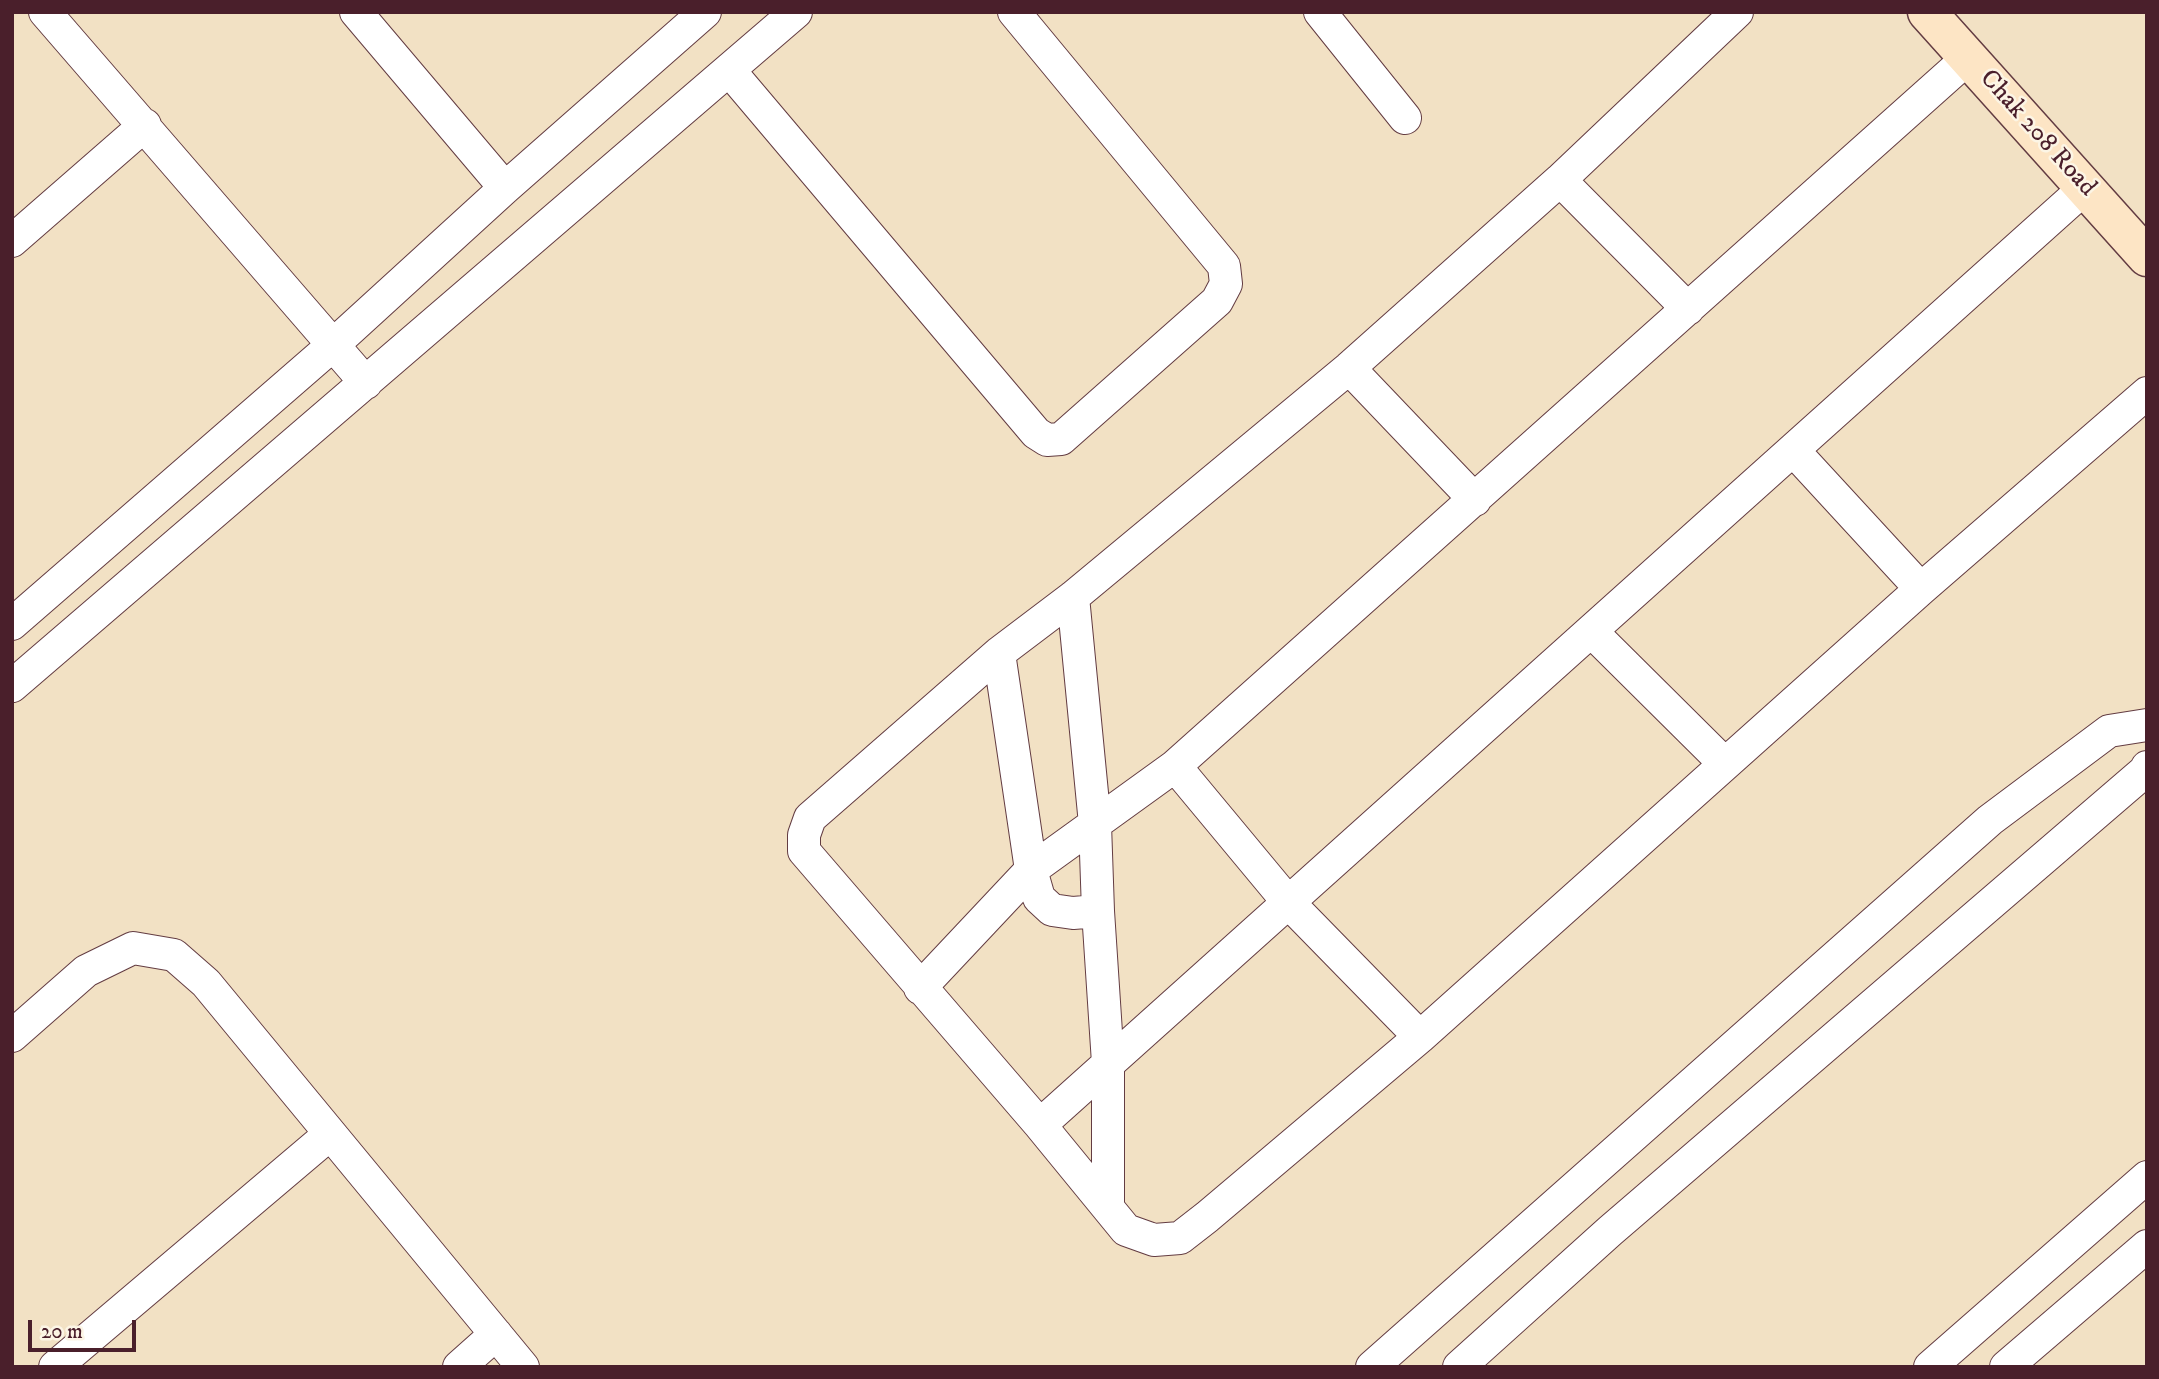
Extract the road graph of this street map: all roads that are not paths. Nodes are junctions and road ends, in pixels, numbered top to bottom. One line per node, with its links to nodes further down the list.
1 (45, 12): 12 (street)
2 (356, 12): 15 (street)
3 (705, 12): 15 (street)
4 (796, 12): 10 (street)
5 (1014, 12): 10 (street)
6 (1320, 12): 11 (street)
7 (1737, 12): 13 (street)
8 (1927, 12): 9 (street, Chak 208 Road)
9 (1968, 58): 14 (street, Chak 208 Road); 18 (street)
10 (729, 70): 21 (street)
11 (1405, 118)
12 (145, 125): 16 (street); 19 (street)
13 (1560, 180): 18 (street); 20 (street)
14 (2085, 187): 17 (street, Chak 208 Road); 23 (street)
15 (505, 188): 19 (street)
16 (12, 242)
17 (2147, 257)
18 (1688, 309): 24 (street)
19 (333, 345): 21 (street); 27 (street)
20 (1349, 368): 24 (street); 26 (street)
21 (366, 383): 30 (street)
22 (2147, 393): 25 (street)
23 (1793, 450): 25 (street); 28 (street)
24 (1475, 500): 33 (street)
25 (1922, 589): 32 (street)
26 (1073, 597): 29 (street); 35 (street)
27 (12, 624)
28 (1591, 631): 32 (street); 37 (street)
29 (999, 653): 36 (street); 39 (street)
30 (12, 686)
31 (2147, 725): 52 (street)
32 (1725, 764): 41 (street)
33 (1175, 766): 35 (street); 37 (street)
34 (2147, 766): 53 (street)
35 (1095, 824): 36 (street); 38 (street)
36 (1031, 870): 38 (street); 39 (street)
37 (1288, 902): 41 (street); 42 (street)
38 (1098, 911): 42 (street)
39 (920, 988): 43 (street)
40 (12, 1036): 44 (street)
41 (1420, 1037): 46 (street)
42 (1108, 1063): 43 (street); 46 (street)
43 (1040, 1125): 46 (street)
44 (330, 1134): 48 (street); 49 (street)
45 (2147, 1177): 54 (street)
46 (1108, 1208)
47 (2147, 1246): 55 (street)
48 (496, 1334): 50 (street); 51 (street)
49 (54, 1367)
50 (458, 1367)
51 (523, 1367)
52 (1372, 1367)
53 (1459, 1367)
54 (1930, 1367)
55 (2006, 1367)

